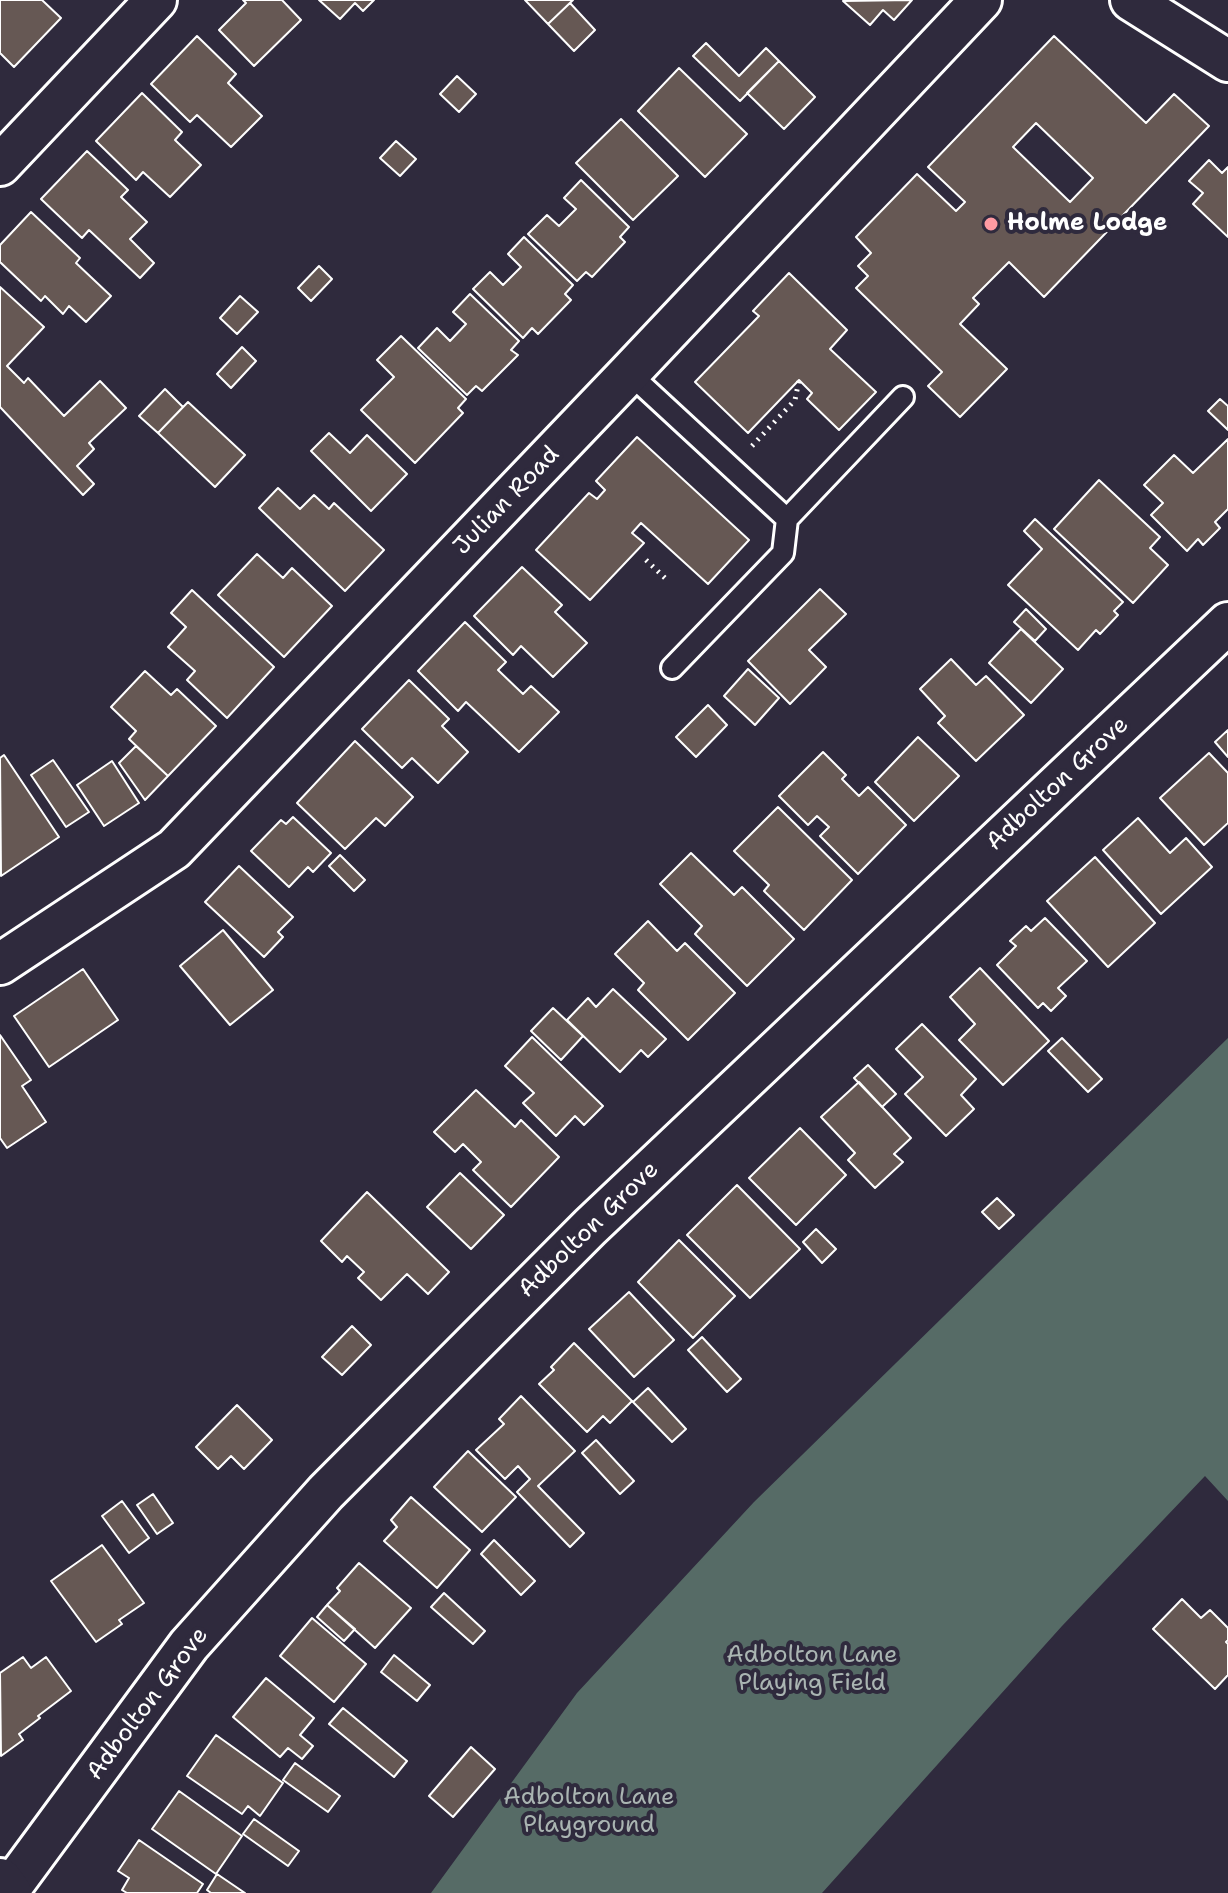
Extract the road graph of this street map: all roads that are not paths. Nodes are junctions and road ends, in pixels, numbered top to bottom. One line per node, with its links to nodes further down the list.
1 (156, 0): 5 (street)
2 (981, 0): 6 (street, Julian Road)
3 (1131, 0): 4 (street)
4 (1228, 61)
5 (0, 165)
6 (629, 373): 8 (lane); 11 (street, Julian Road)
7 (903, 397): 8 (lane)
8 (787, 519): 10 (lane)
9 (1228, 623): 12 (street, Adbolton Grove)
10 (672, 668)
11 (0, 964)
12 (6, 1888)

